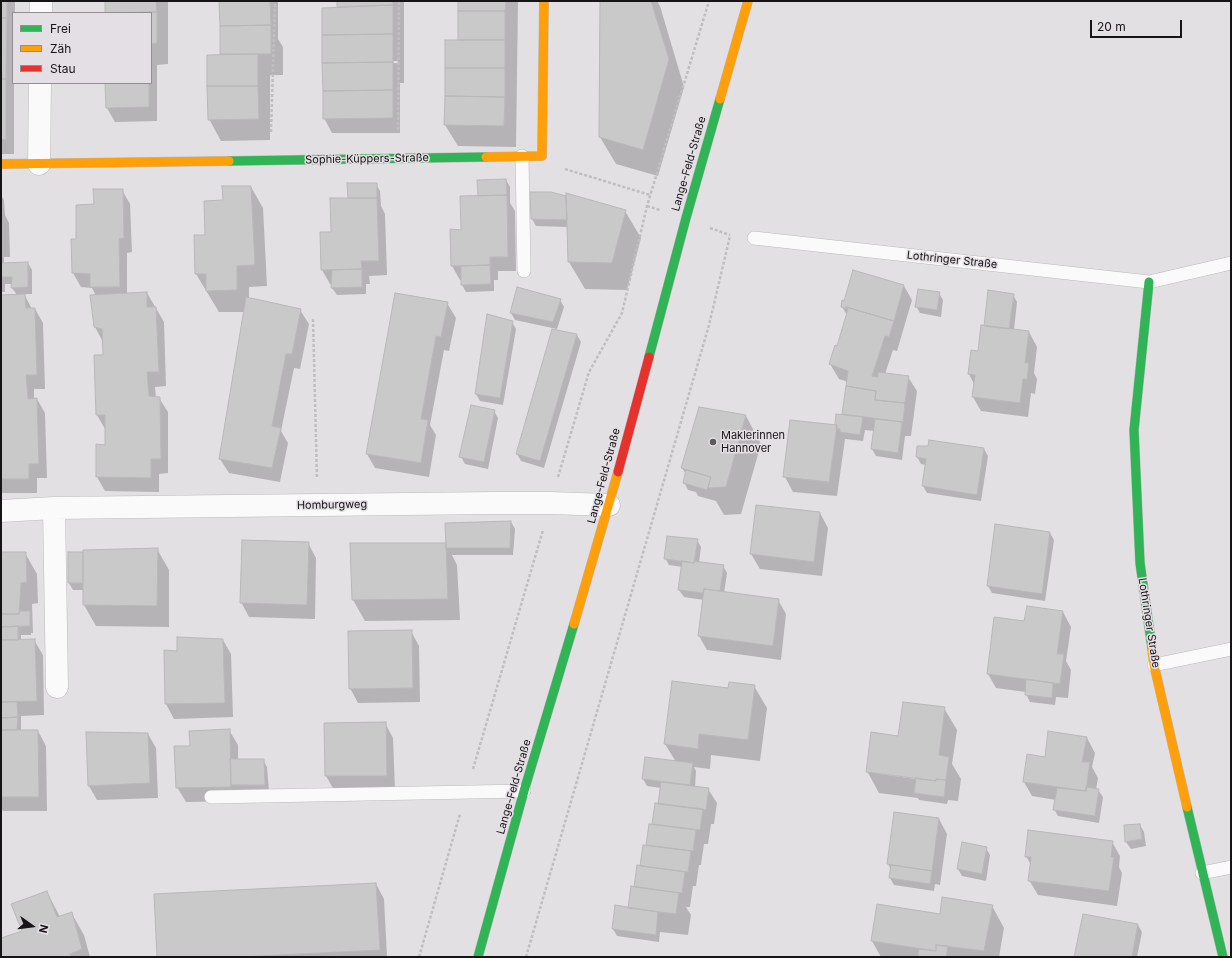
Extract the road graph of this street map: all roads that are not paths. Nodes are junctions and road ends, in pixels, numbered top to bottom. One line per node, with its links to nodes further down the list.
1 (41, 1): 4 (street)
2 (544, 1): 6 (street, Sophie-Küppers-Straße)
3 (748, 1): 13 (street, Lange-Feld-Straße)
4 (41, 12)
5 (40, 84): 8 (street)
6 (522, 156): 8 (street, Sophie-Küppers-Straße); 11 (lane)
7 (1, 164): 8 (street, Sophie-Küppers-Straße)
8 (39, 164)
9 (754, 238): 12 (lane, Lothringer Straße)
10 (1231, 263): 12 (lane, Lothringer Straße)
11 (524, 271)
12 (1149, 282): 17 (street, Lothringer Straße)
13 (609, 505): 14 (street, Homburgweg); 19 (street, Lange-Feld-Straße)
14 (54, 508): 15 (street, Homburgweg); 18 (street)
15 (1, 510)
16 (1231, 649): 17 (lane)
17 (1154, 665): 22 (street, Lothringer Straße)
18 (57, 687)
19 (524, 791): 20 (lane); 23 (street, Lange-Feld-Straße)
20 (211, 797)
21 (1231, 867): 22 (lane)
22 (1202, 873): 24 (street, Lothringer Straße)
23 (478, 957)
24 (1223, 957)

